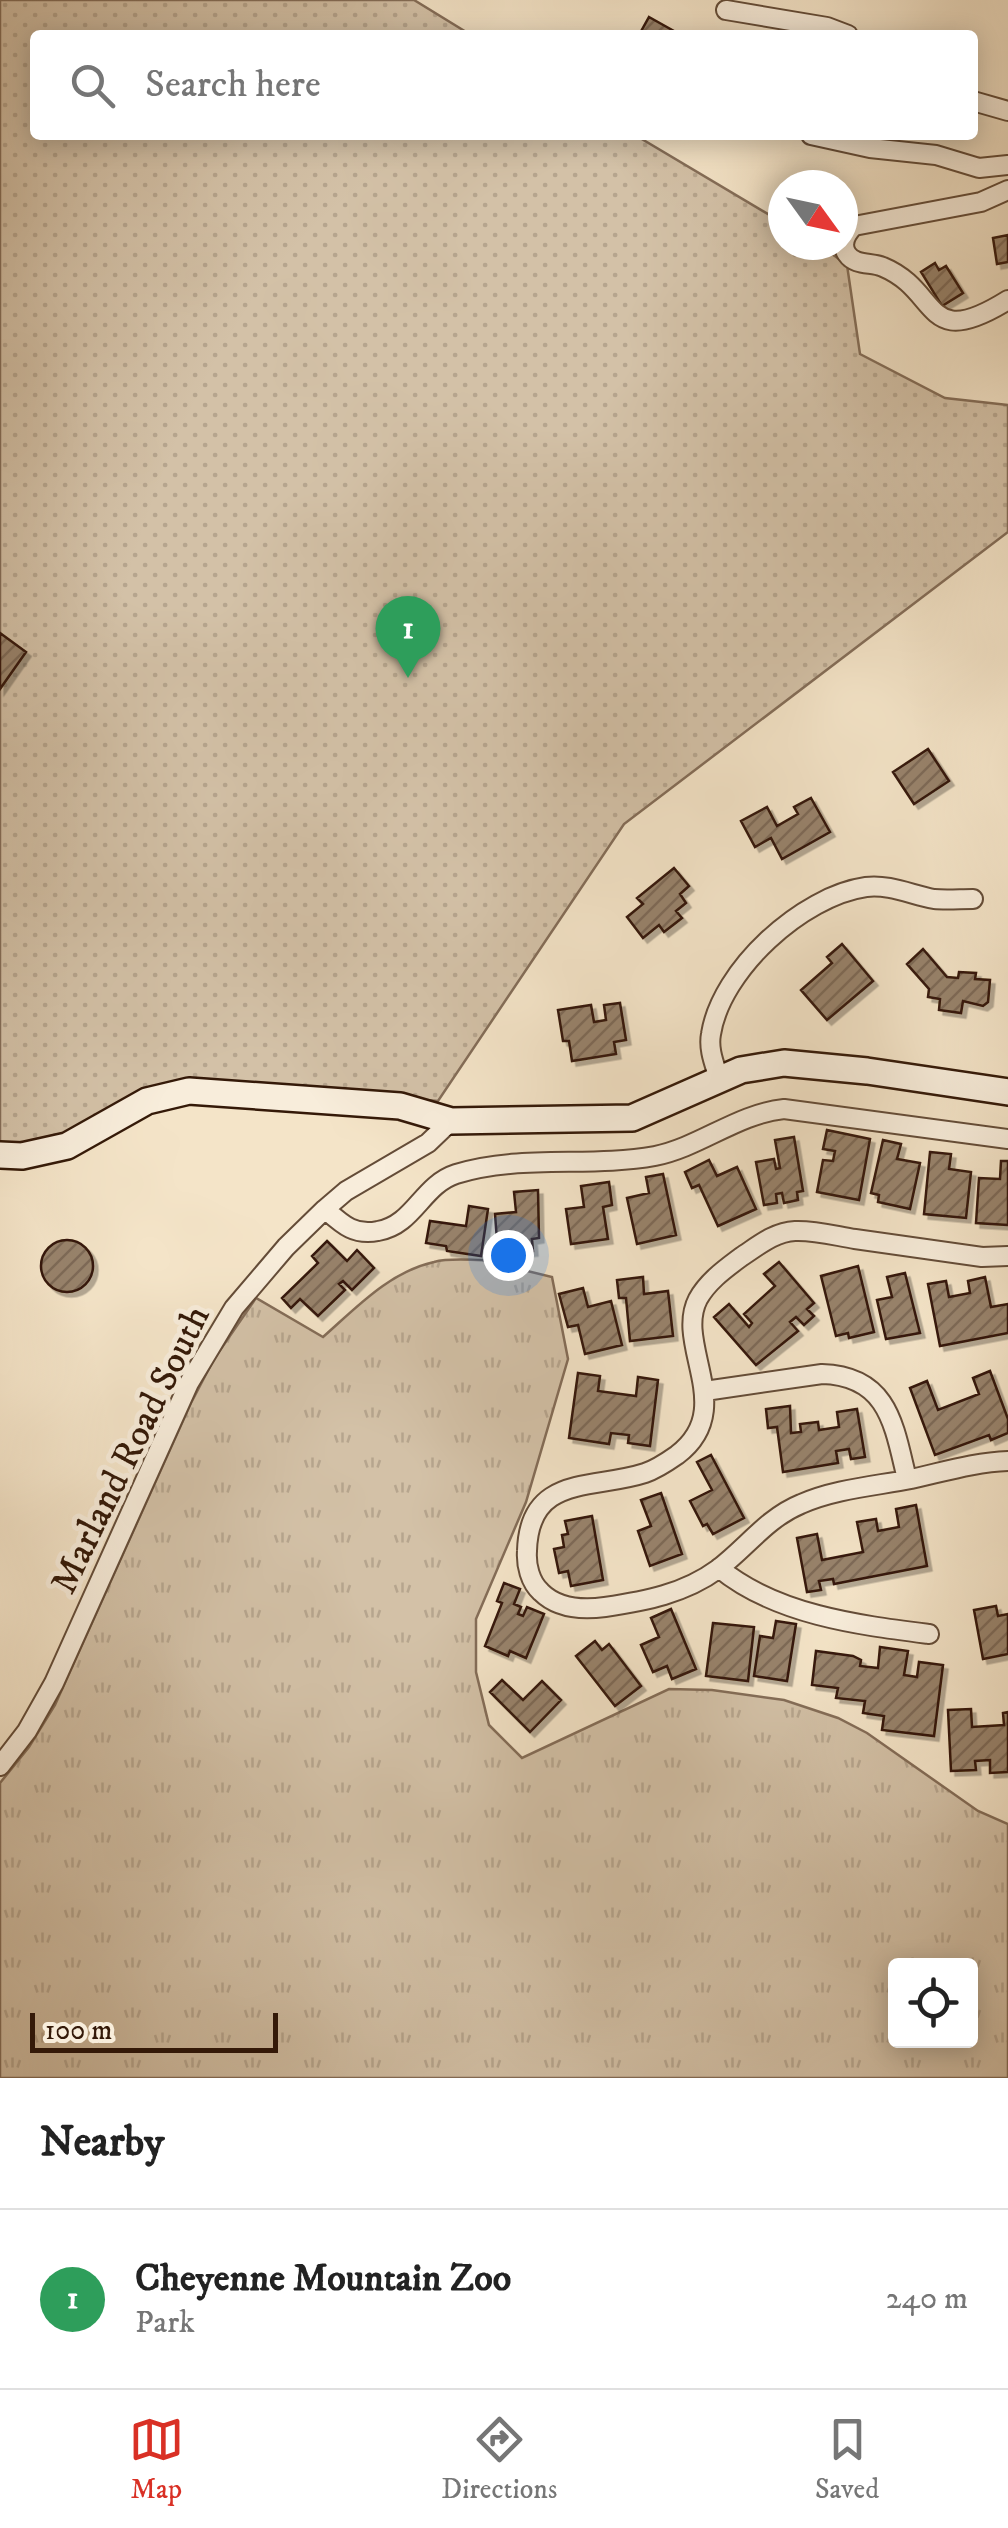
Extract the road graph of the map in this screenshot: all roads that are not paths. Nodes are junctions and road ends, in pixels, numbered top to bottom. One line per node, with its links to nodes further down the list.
1 (726, 10): 2 (street)
2 (835, 30)
3 (978, 103): 4 (street)
4 (1008, 110)
5 (834, 140): 6 (street)
6 (1008, 164)
7 (1008, 190): 8 (street)
8 (1008, 300)
9 (973, 900): 10 (street)
10 (719, 1079): 11 (street); 12 (street)
11 (1008, 1092)
12 (451, 1121): 14 (street); 15 (street, Marland Road South)
13 (1008, 1138): 15 (street)
14 (0, 1155)
15 (325, 1208): 22 (street, Marland Road South)
16 (1008, 1256): 17 (street)
17 (705, 1391): 19 (street); 20 (street)
18 (1007, 1460): 19 (street)
19 (907, 1480): 20 (street)
20 (719, 1568): 21 (street)
21 (929, 1634)
22 (0, 1766)

